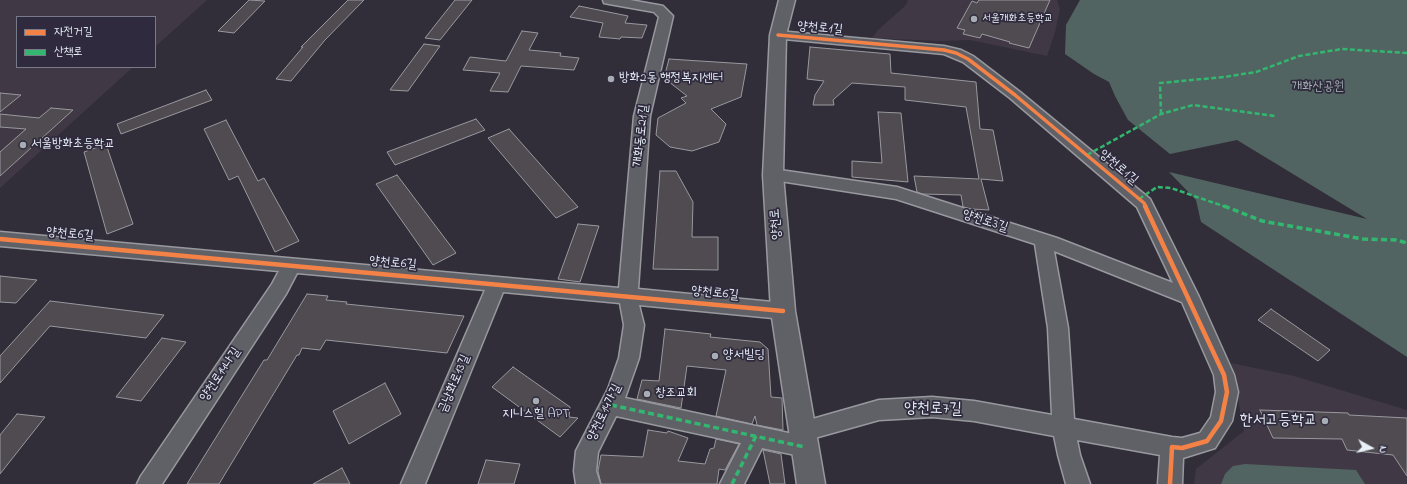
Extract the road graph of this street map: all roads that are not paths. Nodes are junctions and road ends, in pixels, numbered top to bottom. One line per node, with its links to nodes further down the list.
1 (609, 0): 9 (street, 개화동로21길)
2 (787, 0): 3 (main road, 양천로)
3 (778, 35): 4 (main road, 양천로); 10 (street, 양천로1길)
4 (773, 175): 6 (street, 양천로3길); 11 (main road, 양천로)
5 (0, 239): 7 (street, 양천로6길)
6 (1043, 241): 10 (street, 양천로3길); 13 (street)
7 (292, 265): 8 (street, 양천로6길); 17 (street, 양천로14나길)
8 (497, 284): 9 (street, 양천로6길); 18 (street, 금낭화로13길)
9 (628, 296): 11 (street, 양천로6길); 12 (street, 양천로14가길)
10 (1190, 297): 16 (street, 양천로1길)
11 (783, 311): 15 (main road, 양천로)
12 (611, 405): 14 (street); 19 (street, 양천로14가길)
13 (1064, 427): 15 (street, 양천로7길); 16 (street, 양천로7길); 22 (street)
14 (756, 436): 15 (street); 20 (street)
15 (804, 439): 21 (main road, 양천로)
16 (1172, 446): 23 (street)
17 (149, 484)
18 (413, 484)
19 (588, 484)
20 (732, 484)
21 (811, 484)
22 (1078, 484)
23 (1170, 484)

